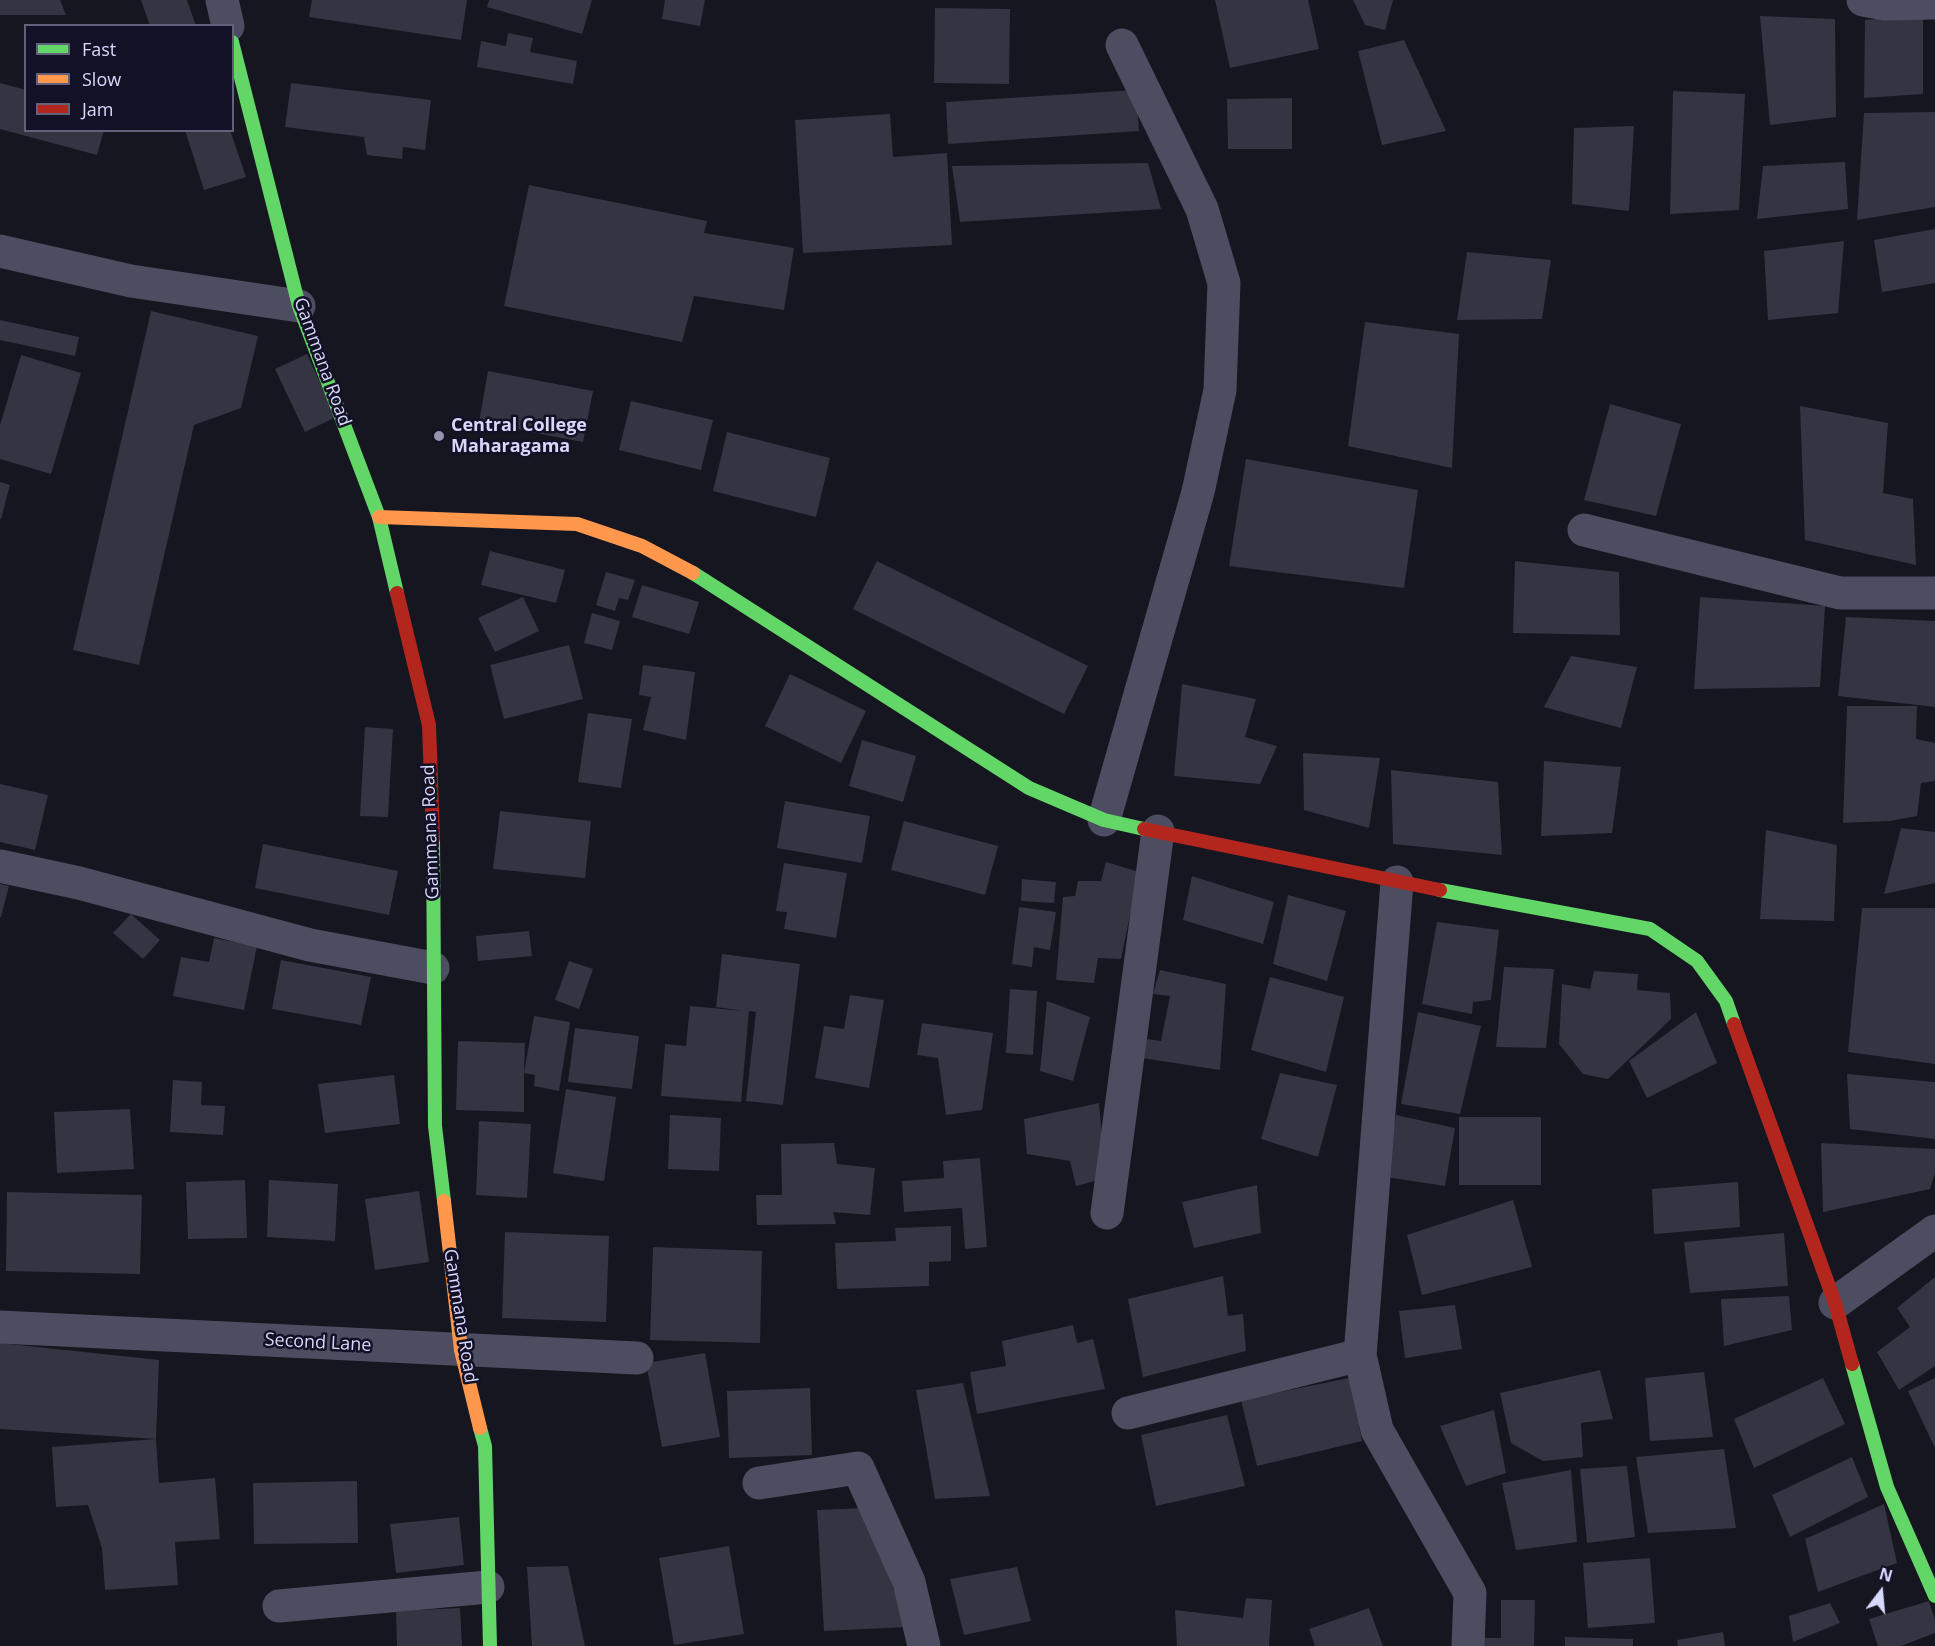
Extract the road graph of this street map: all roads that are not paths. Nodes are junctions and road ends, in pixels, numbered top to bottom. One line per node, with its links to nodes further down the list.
1 (222, 0): 4 (street)
2 (1863, 0): 3 (street)
3 (1935, 3)
4 (228, 24)
5 (1122, 45): 12 (street)
6 (234, 50): 8 (street, Gammana Road)
7 (0, 251): 8 (street)
8 (299, 306): 9 (street, Gammana Road)
9 (379, 517): 12 (street); 16 (street, Gammana Road)
10 (1584, 530): 11 (street)
11 (1935, 593)
12 (1104, 820): 13 (street)
13 (1158, 831): 15 (street); 17 (street)
14 (0, 866): 16 (street)
15 (1397, 882): 19 (street); 22 (street)
16 (434, 968): 21 (street, Gammana Road)
17 (1107, 1213)
18 (1935, 1231): 19 (street)
19 (1835, 1303): 27 (street)
20 (0, 1327): 21 (street, Second Lane)
21 (461, 1350): 23 (street, Second Lane); 26 (street, Gammana Road)
22 (1360, 1355): 24 (street); 29 (street)
23 (637, 1358)
24 (1128, 1413)
25 (759, 1484): 31 (street)
26 (489, 1587): 28 (street); 30 (street, Gammana Road)
27 (1935, 1596)
28 (279, 1606)
29 (1464, 1639)
30 (490, 1646)
31 (924, 1646)

